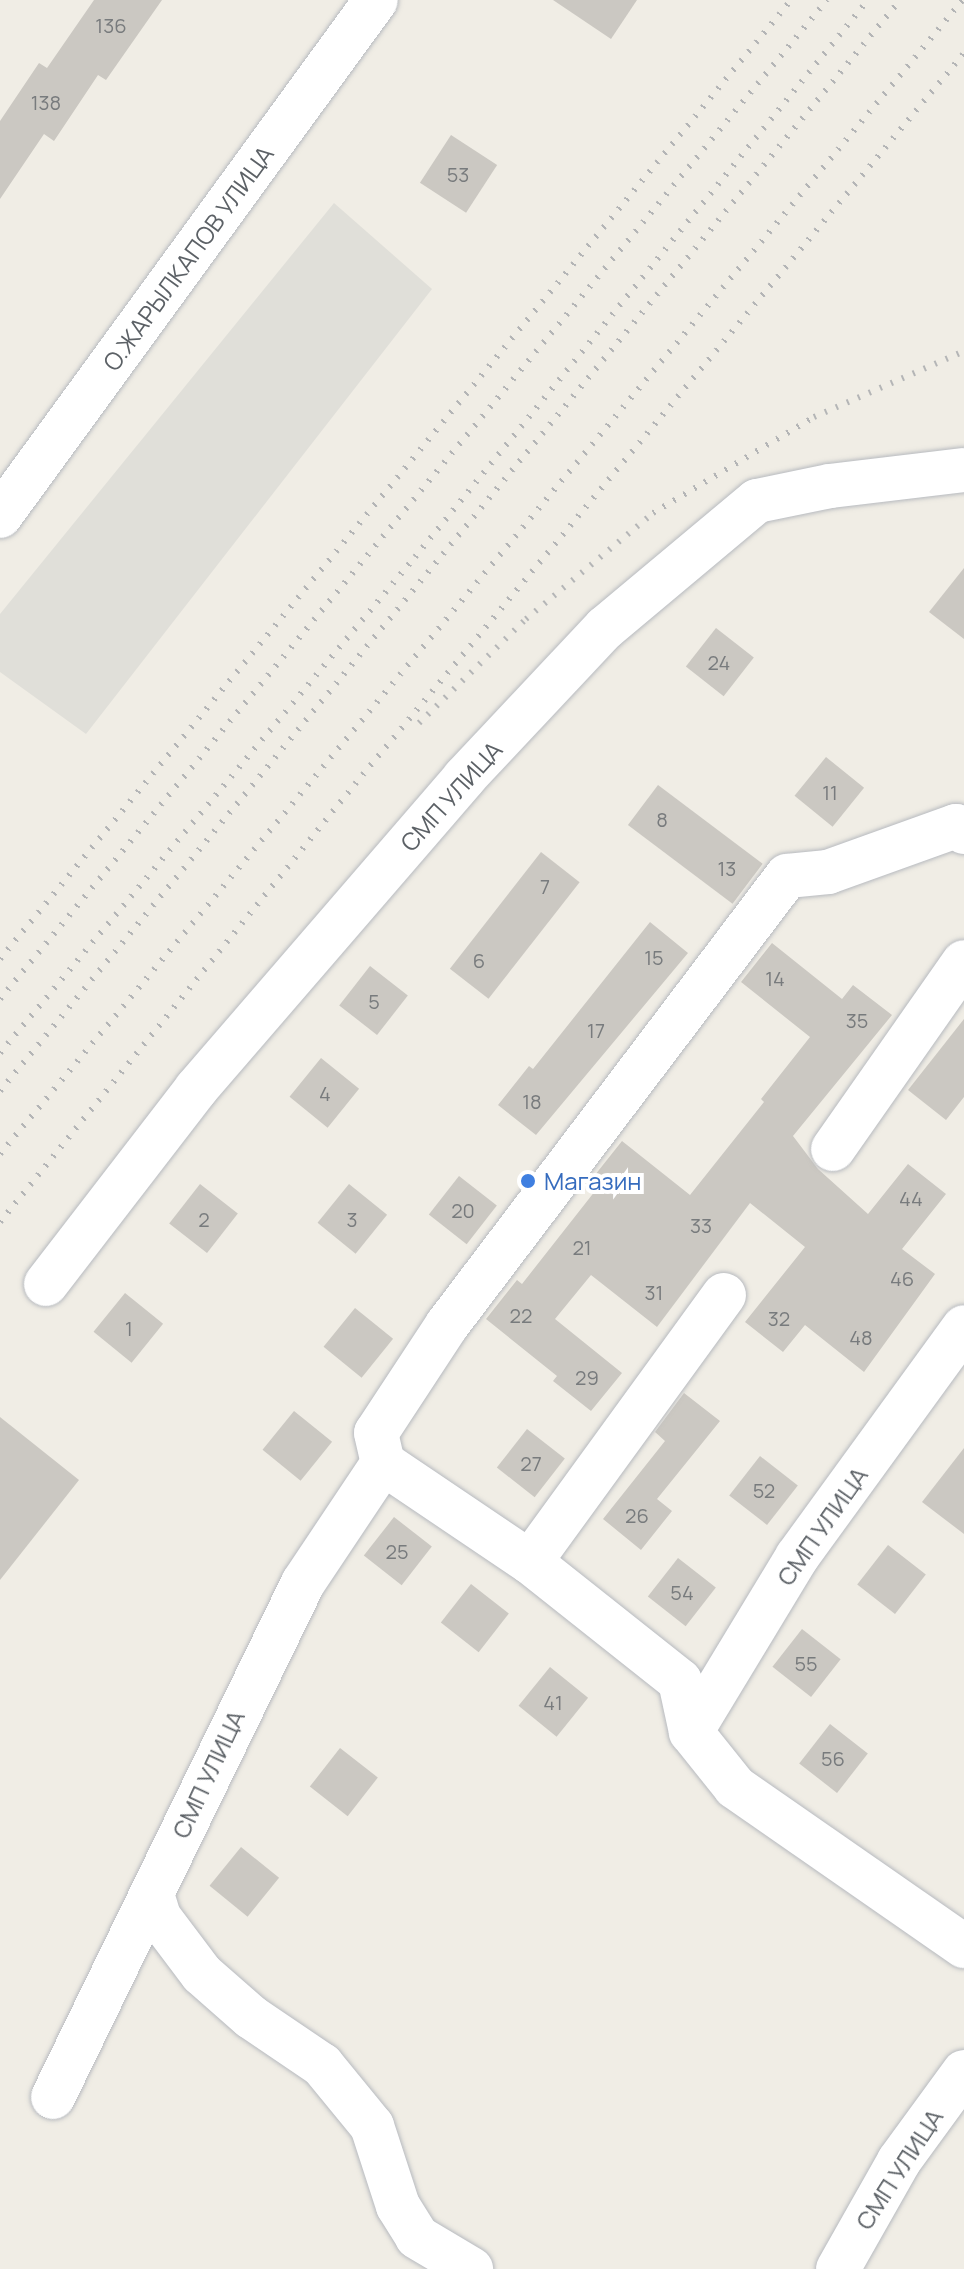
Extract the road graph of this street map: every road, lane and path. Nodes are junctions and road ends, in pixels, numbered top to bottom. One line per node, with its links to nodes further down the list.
1 (376, 0): 3 (street, О.ЖАРЫЛКАПОВ УЛИЦА)
2 (964, 470): 7 (street, СМП УЛИЦА)
3 (0, 516)
4 (964, 832): 10 (street)
5 (964, 962): 6 (street)
6 (833, 1149)
7 (46, 1284)
8 (724, 1295): 11 (street)
9 (964, 1327): 12 (street, СМП УЛИЦА)
10 (383, 1463): 11 (street); 13 (street, СМП УЛИЦА)
11 (530, 1562): 12 (street)
12 (691, 1732): 14 (street)
13 (152, 1894): 16 (street, СМП УЛИЦА); 17 (street)
14 (964, 1946)
15 (964, 2072): 18 (street, СМП УЛИЦА)
16 (53, 2097)
17 (471, 2269)
18 (838, 2269)

